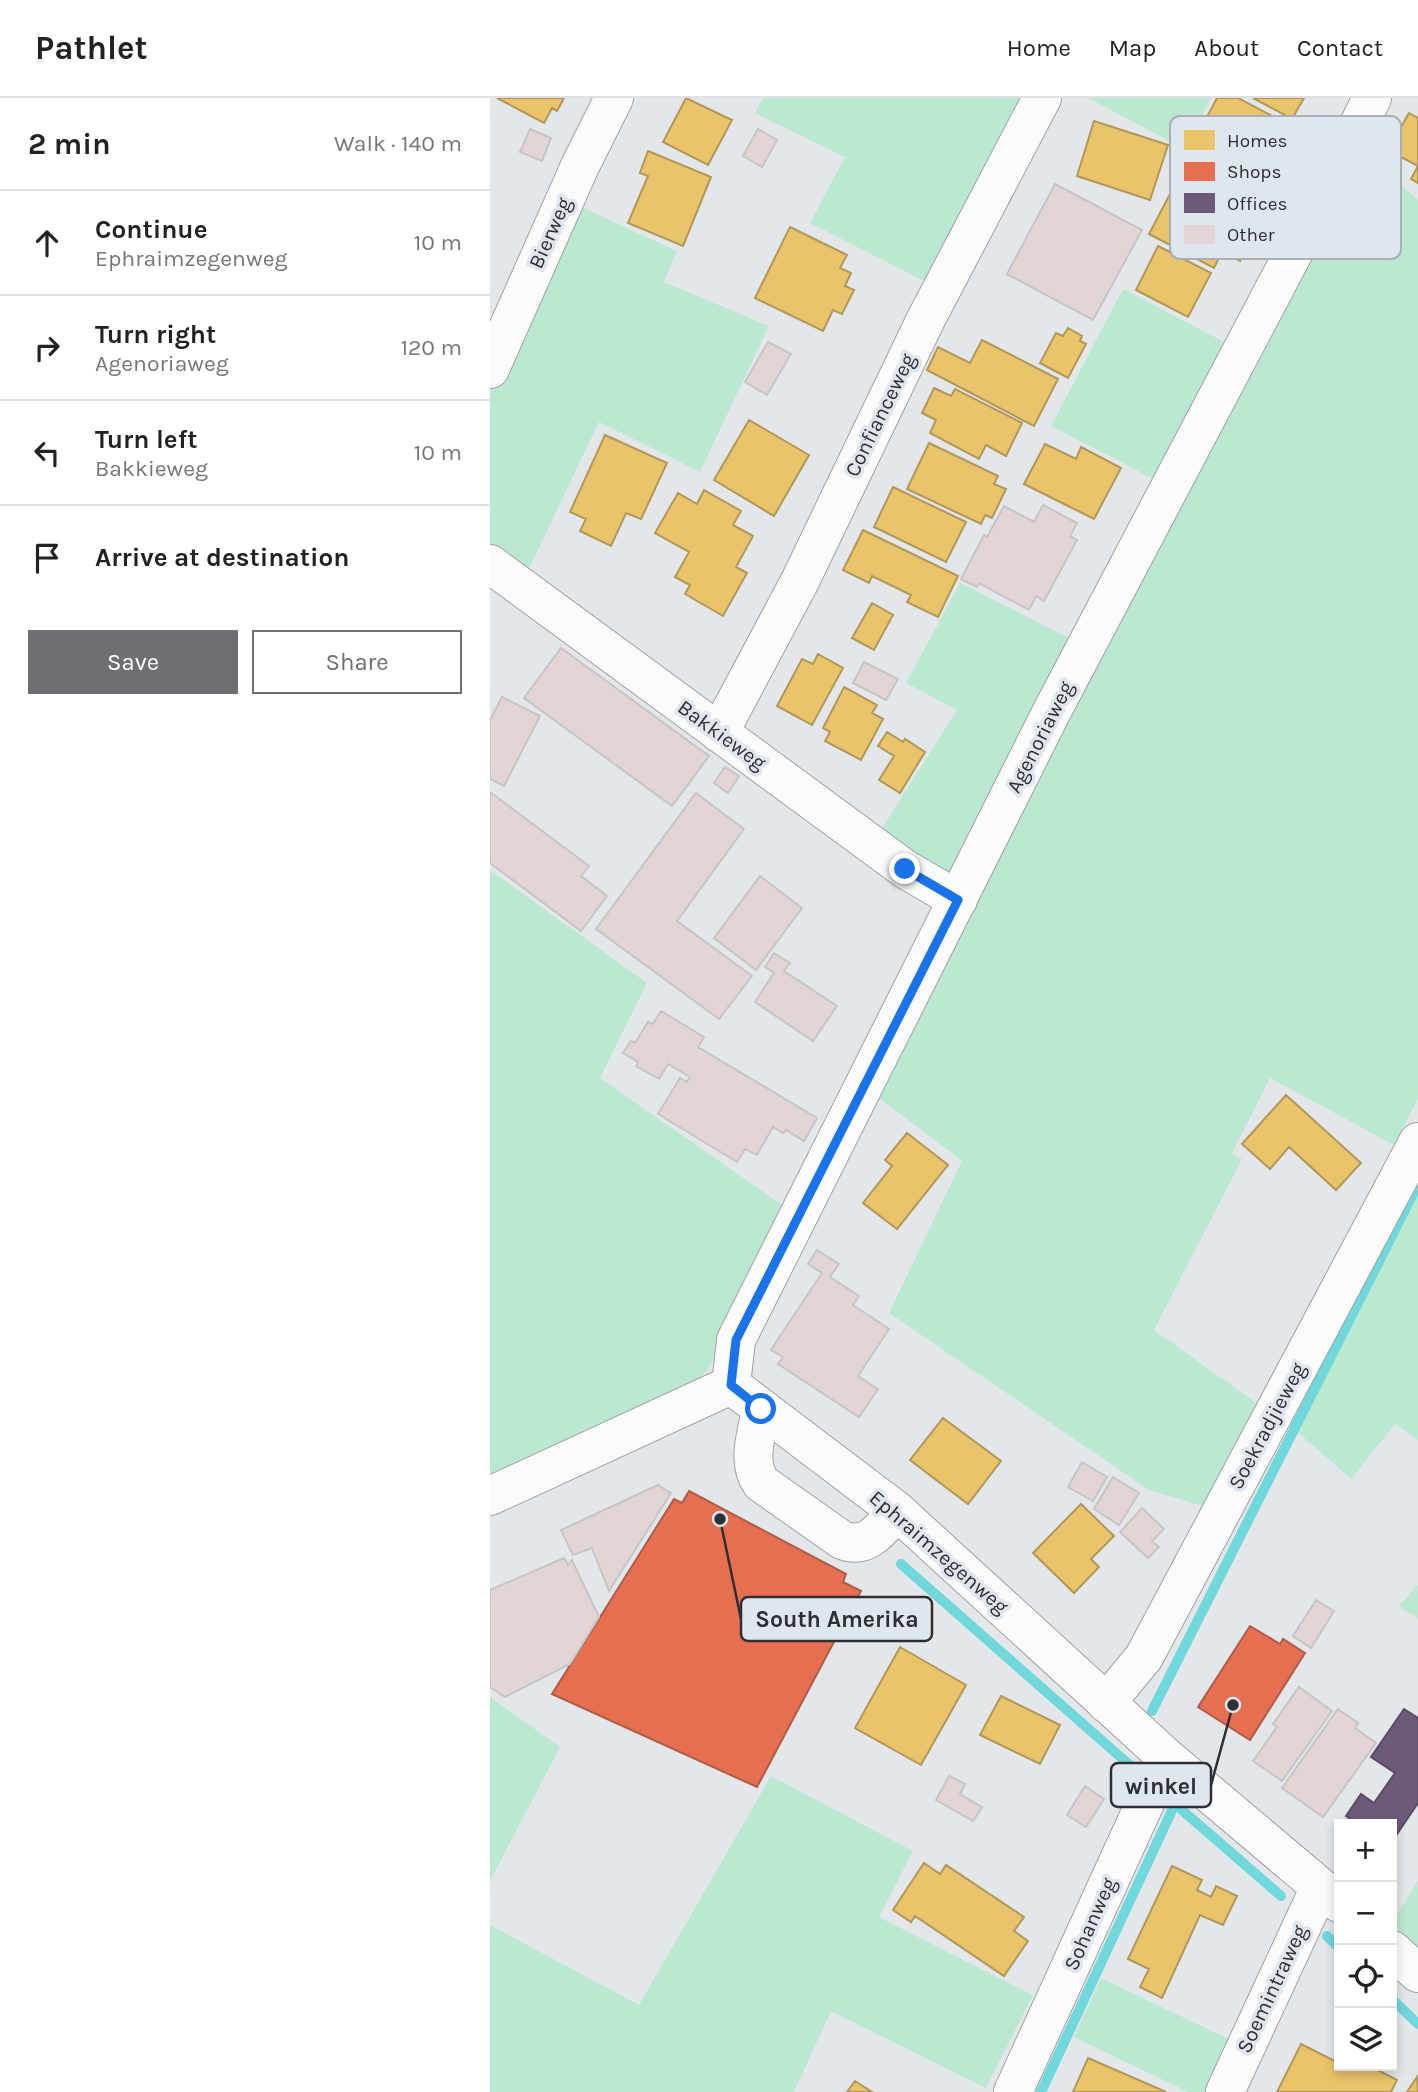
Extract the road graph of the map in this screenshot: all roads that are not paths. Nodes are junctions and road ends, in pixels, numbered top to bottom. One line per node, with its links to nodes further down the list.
1 (614, 98): 6 (street, Bierweg)
2 (1042, 98): 8 (street, Confianceweg)
3 (1372, 98): 4 (street, Agenoriaweg)
4 (1363, 116)
5 (1290, 259): 9 (street, Agenoriaweg)
6 (490, 369)
7 (490, 564): 8 (street, Bakkieweg)
8 (719, 733): 9 (street, Bakkieweg)
9 (958, 900): 11 (street, Agenoriaweg)
10 (1418, 1142): 15 (street, Soekradjieweg)
11 (731, 1385): 12 (street, Ephraimzegenweg); 13 (street)
12 (761, 1409): 14 (street, Ephraimzegenweg); 14 (street)
13 (490, 1496)
14 (897, 1511): 15 (street, Ephraimzegenweg)
15 (1106, 1703): 16 (street, Ephraimzegenweg)
16 (1166, 1757): 17 (street, Ephraimzegenweg); 20 (street, Sohanweg)
17 (1330, 1895): 21 (street, Soemintraweg)
18 (1397, 1954): 19 (street)
19 (1418, 1973)
20 (1013, 2092)
21 (1225, 2092)

